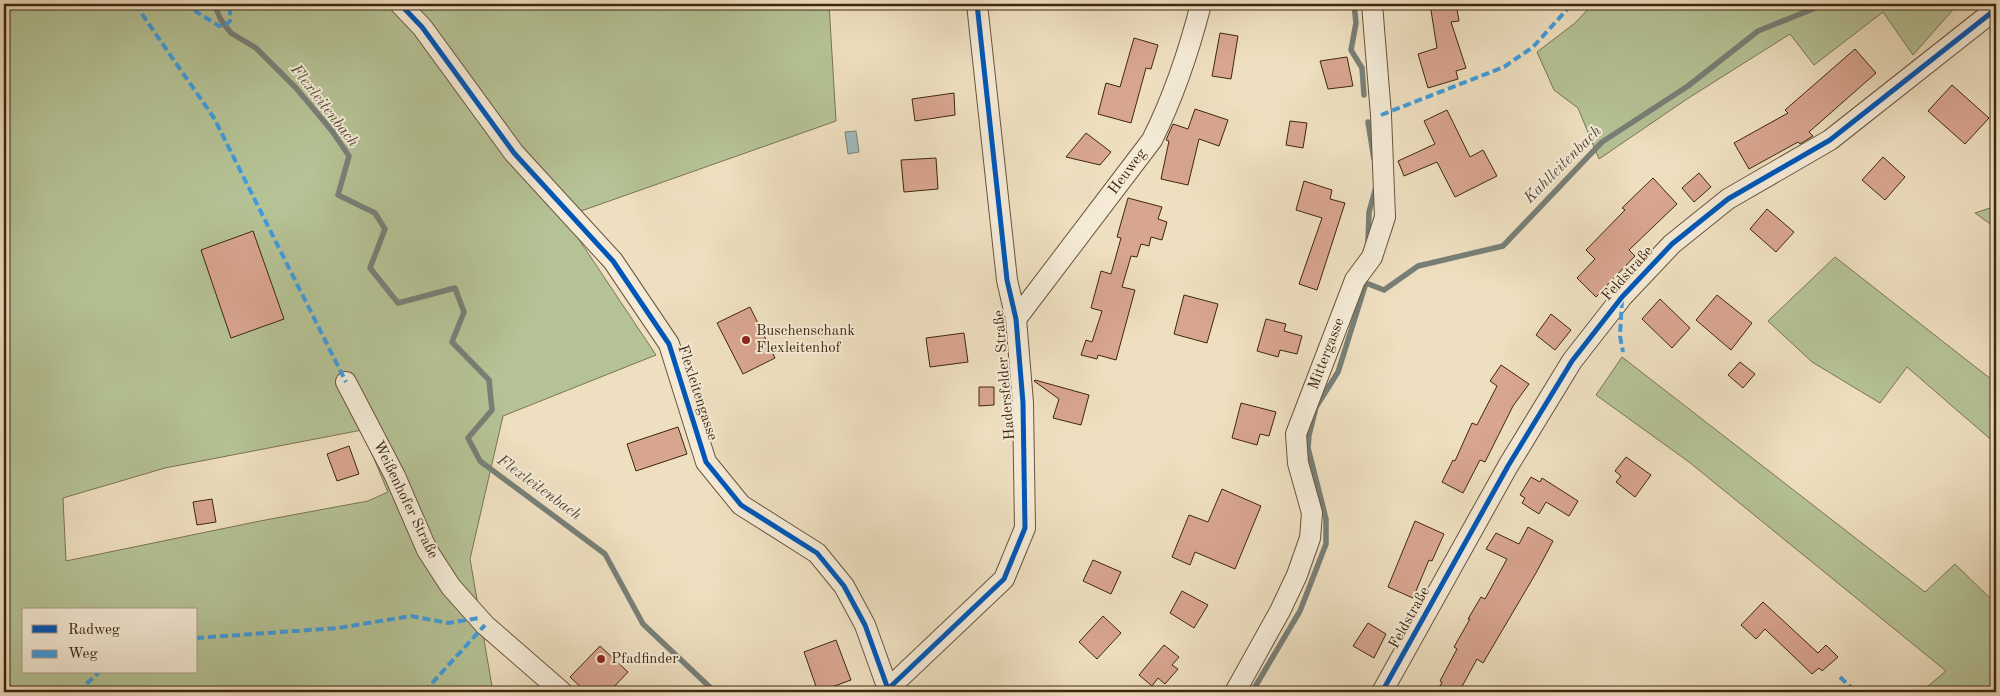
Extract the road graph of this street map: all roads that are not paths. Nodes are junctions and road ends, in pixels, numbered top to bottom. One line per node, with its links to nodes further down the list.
1 (400, 4): 8 (street, Flexleitengasse)
2 (977, 4): 6 (street, Hadersfelder Straße)
3 (1201, 4): 6 (street, Heuweg)
4 (1372, 4): 10 (street, Mittergasse)
5 (1996, 9): 11 (street, Feldstraße)
6 (1016, 319): 8 (street, Hadersfelder Straße)
7 (346, 382): 9 (street, Weißenhofer Straße)
8 (888, 691)
9 (562, 692)
10 (1235, 692)
11 (1382, 692)

